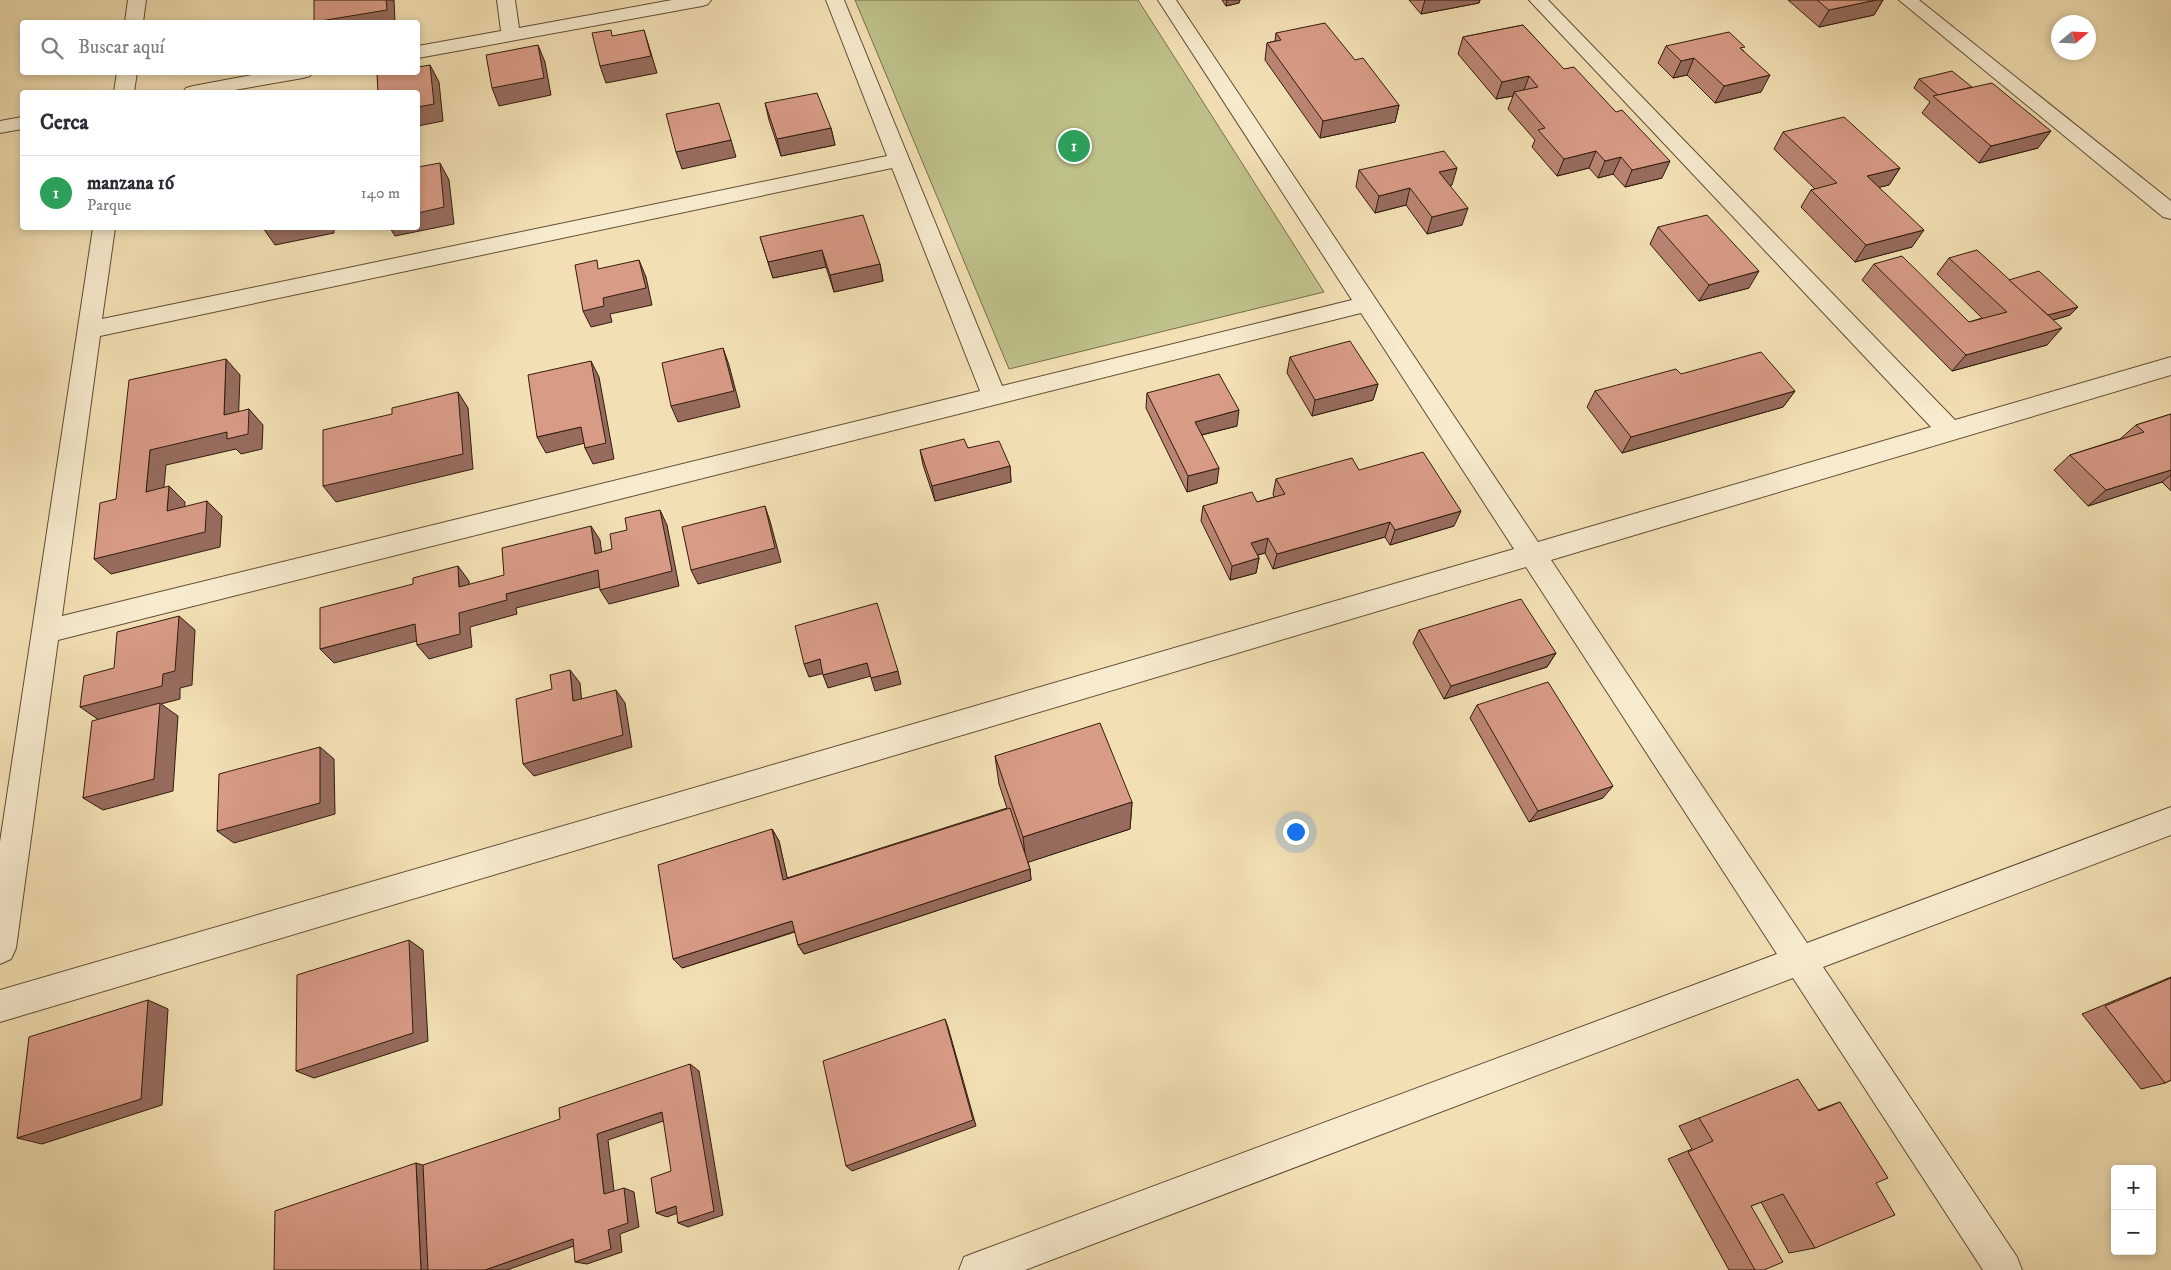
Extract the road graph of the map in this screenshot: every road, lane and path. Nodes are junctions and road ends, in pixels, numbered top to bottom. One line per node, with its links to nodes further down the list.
1 (137, 0): 8 (street)
2 (506, 0): 9 (street)
3 (702, 0): 9 (street)
4 (835, 0): 17 (street)
5 (1167, 0): 20 (street)
6 (1538, 0): 24 (street)
7 (1908, 0): 18 (street)
8 (134, 20)
9 (511, 35): 10 (street)
10 (420, 52)
11 (127, 75): 13 (street)
12 (286, 75): 14 (street)
13 (124, 90)
14 (204, 90)
15 (20, 123): 16 (street)
16 (0, 127)
17 (899, 160): 21 (street); 23 (street)
18 (2171, 212)
19 (104, 230): 21 (street)
20 (1367, 304): 23 (street); 25 (street)
21 (89, 330): 26 (street)
22 (2171, 366): 24 (street)
23 (994, 396): 26 (street)
24 (1950, 432): 25 (street)
25 (1532, 554): 29 (street); 30 (street)
26 (45, 632): 28 (street)
27 (2171, 821): 29 (street)
28 (0, 948)
29 (1800, 960): 31 (street); 32 (street)
30 (0, 1006)
31 (977, 1270)
32 (2004, 1270)

